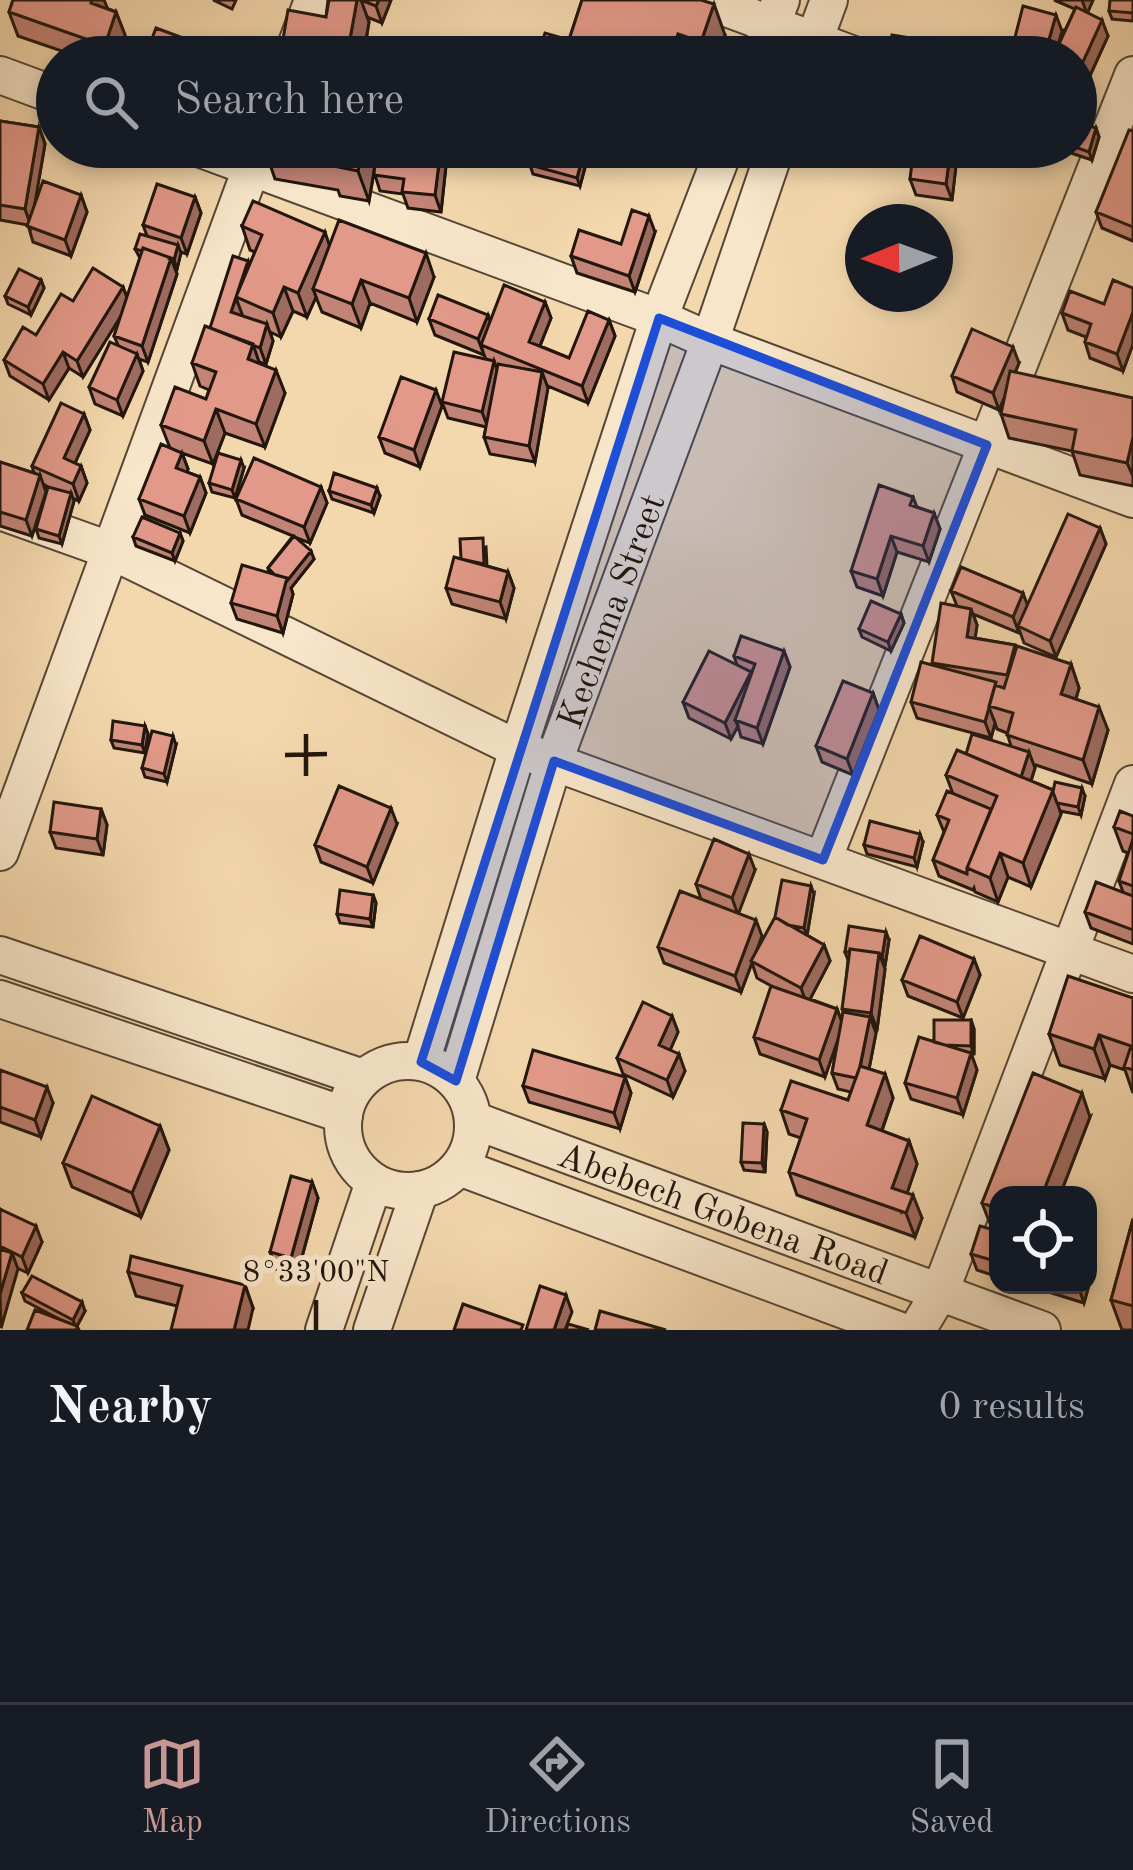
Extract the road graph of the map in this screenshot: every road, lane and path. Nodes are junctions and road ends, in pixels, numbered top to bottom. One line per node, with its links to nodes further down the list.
1 (313, 0): 5 (street)
2 (705, 0): 4 (street)
3 (830, 0): 6 (street)
4 (770, 27)
5 (300, 36)
6 (816, 36)
7 (0, 75): 9 (street)
8 (1133, 75): 10 (street)
9 (36, 88)
10 (1097, 134)
11 (252, 168): 21 (street)
12 (284, 168): 16 (street)
13 (717, 168): 16 (street, Kechema Street)
14 (769, 168): 17 (street, Kechema Street)
15 (1082, 168): 18 (street)
16 (659, 318): 17 (street); 22 (street, Kechema Street)
17 (710, 340): 18 (street); 23 (street, Kechema Street)
18 (987, 445): 19 (street); 26 (street)
19 (1133, 500)
20 (0, 511): 21 (street)
21 (112, 551): 22 (street); 25 (street)
22 (518, 749): 23 (street); 31 (street, Kechema Street)
23 (554, 761): 26 (street); 33 (street, Kechema Street)
24 (1133, 784): 27 (street)
25 (0, 852)
26 (823, 860): 27 (street)
27 (1070, 951): 29 (street); 39 (street)
28 (0, 956): 32 (street)
29 (1133, 974)
30 (0, 999): 34 (street)
31 (422, 1062): 32 (street); 33 (street)
32 (363, 1078): 34 (street)
33 (456, 1082): 35 (street)
34 (344, 1115): 37 (street)
35 (473, 1120): 36 (street); 39 (street, Abebech Gobena Road)
36 (459, 1167): 38 (street); 42 (street, Abebech Gobena Road)
37 (374, 1182): 38 (street); 40 (street)
38 (420, 1190): 41 (street)
39 (940, 1292): 43 (street); 44 (street, Abebech Gobena Road)
40 (324, 1330)
41 (372, 1330)
42 (898, 1330)
43 (916, 1330)
44 (1042, 1330)

